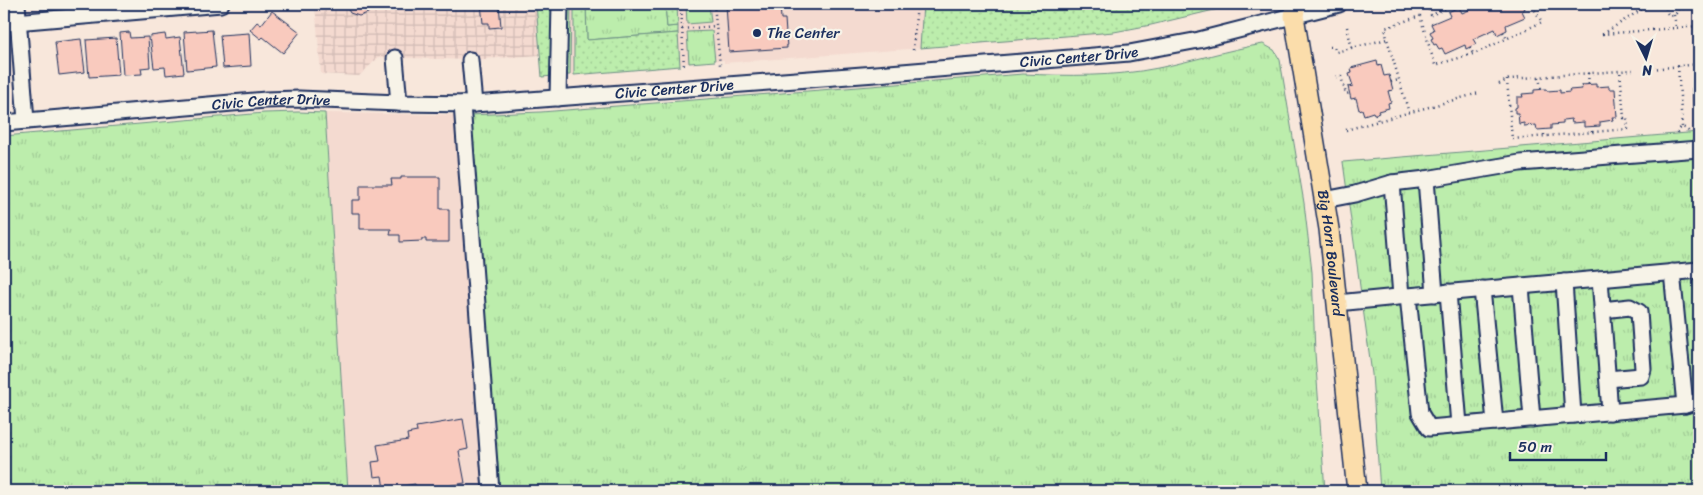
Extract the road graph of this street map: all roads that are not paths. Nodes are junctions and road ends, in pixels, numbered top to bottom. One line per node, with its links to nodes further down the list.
1 (16, 4): 6 (street)
2 (220, 4): 6 (street)
3 (560, 4): 9 (street)
4 (1339, 4): 5 (street, Civic Center Drive)
5 (1292, 8): 9 (street, Civic Center Drive); 17 (main road, Big Horn Boulevard)
6 (11, 23): 12 (street)
7 (395, 58): 10 (street)
8 (470, 60): 11 (street)
9 (558, 98): 11 (street, Civic Center Drive)
10 (399, 103): 11 (street, Civic Center Drive); 12 (street, Civic Center Drive)
11 (468, 104): 36 (street)
12 (26, 121): 13 (street, Civic Center Drive)
13 (4, 123)
14 (1699, 149): 15 (street)
15 (1426, 179): 16 (street); 24 (street)
16 (1392, 183): 17 (street); 25 (street)
17 (1324, 200): 26 (main road, Big Horn Boulevard)
18 (1699, 270): 19 (street)
19 (1672, 272): 20 (street); 30 (street)
20 (1600, 279): 21 (street); 27 (street)
21 (1564, 282): 22 (street); 32 (street)
22 (1521, 286): 23 (street); 33 (street)
23 (1482, 289): 24 (street); 34 (street)
24 (1442, 293): 25 (street); 35 (street)
25 (1405, 296): 26 (street); 35 (street)
26 (1337, 303): 37 (main road, Big Horn Boulevard)
27 (1602, 310): 28 (street); 28 (street)
28 (1608, 379): 31 (street)
29 (1699, 401): 30 (street)
30 (1684, 406): 31 (street)
31 (1610, 412): 32 (street)
32 (1573, 415): 33 (street)
33 (1532, 419): 34 (street)
34 (1494, 422): 35 (street)
35 (1459, 425)
36 (490, 491)
37 (1356, 491)

